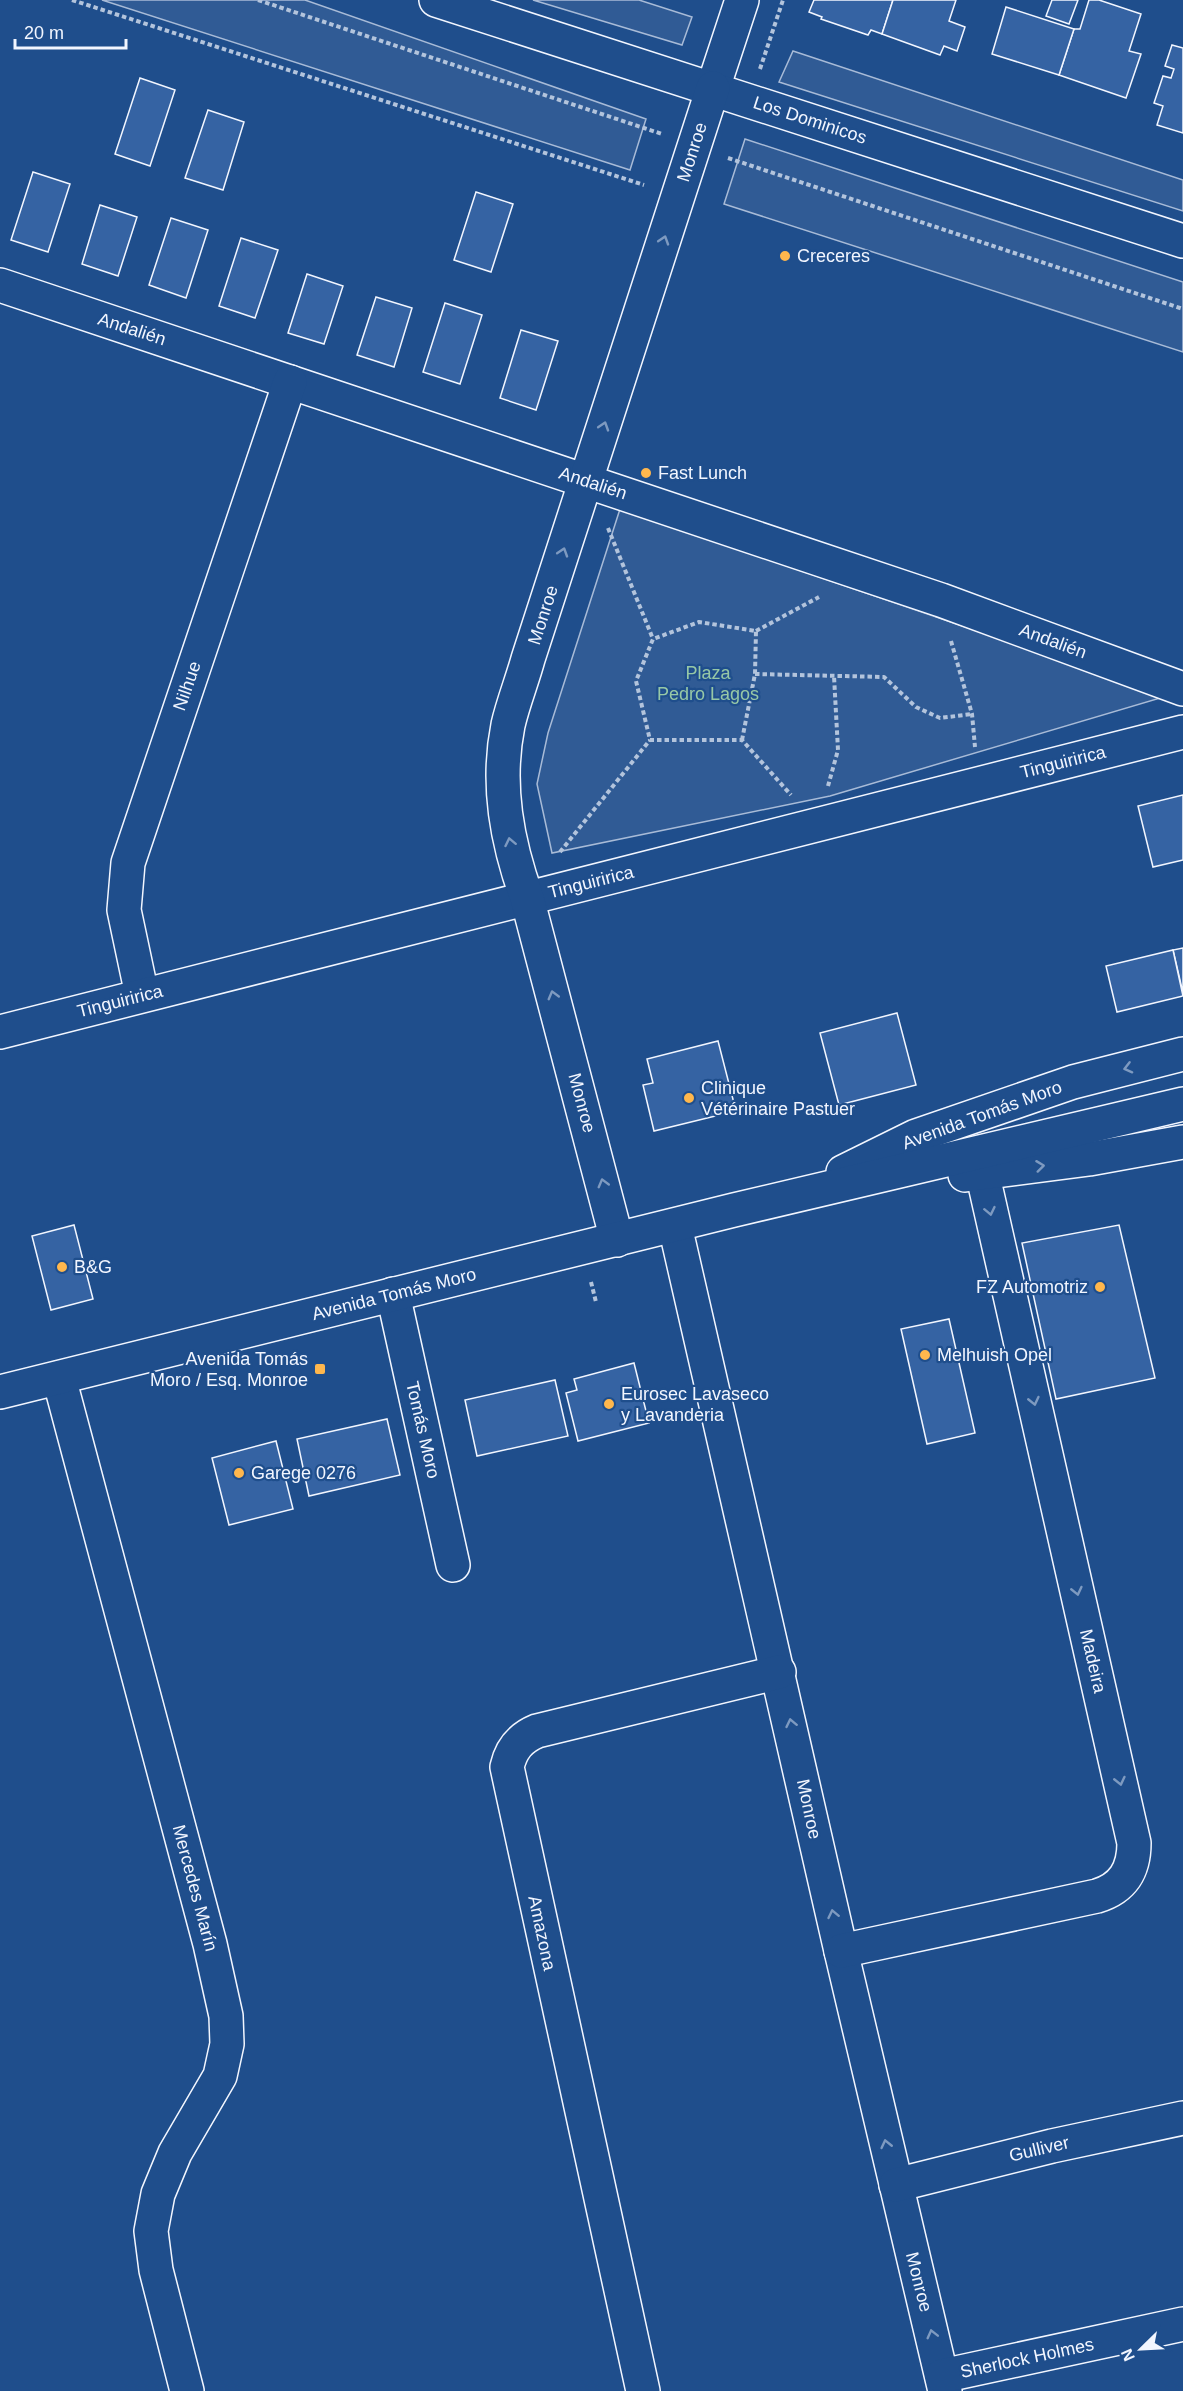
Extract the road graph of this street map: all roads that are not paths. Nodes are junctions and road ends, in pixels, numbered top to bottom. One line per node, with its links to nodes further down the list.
1 (436, 0): 3 (street, Los Dominicos)
2 (742, 0): 3 (street, Monroe)
3 (713, 88): 4 (street, Los Dominicos); 7 (street, Monroe, one-way to 3)
4 (1183, 242)
5 (0, 285): 6 (street, Andalién)
6 (290, 382): 7 (street, Andalién); 11 (street, Nilhue)
7 (586, 482): 8 (street, Andalién); 10 (street, Monroe, one-way to 7)
8 (1183, 689)
9 (1183, 732): 10 (street, Tinguiririca)
10 (528, 898): 11 (street, Tinguiririca); 19 (street, Monroe, one-way to 10)
11 (142, 996): 12 (street, Tinguiririca)
12 (0, 1032)
13 (1183, 1053): 17 (street, Avenida Tomás Moro, one-way to 17)
14 (1183, 1104): 16 (street, Avenida Tomás Moro)
15 (1183, 1142): 16 (street, Avenida Tomás Moro, one-way to 15)
16 (980, 1163): 17 (street, Avenida Tomás Moro); 25 (street, Madeira, one-way to 25)
17 (789, 1198): 18 (street, Avenida Tomás Moro)
18 (675, 1226): 19 (street, Avenida Tomás Moro); 24 (street, Monroe)
19 (617, 1240): 20 (street, Avenida Tomás Moro)
20 (393, 1294): 21 (street, Avenida Tomás Moro); 23 (street, Tomás Moro)
21 (59, 1378): 22 (street, Avenida Tomás Moro); 30 (street, Mercedes Marín)
22 (0, 1392)
23 (453, 1565)
24 (779, 1672): 25 (street, Monroe, one-way to 24); 31 (street, Amazona)
25 (841, 1951): 27 (street, Monroe, one-way to 25)
26 (1183, 2118): 27 (street, Gulliver)
27 (896, 2185): 29 (street, Monroe, one-way to 27)
28 (1183, 2324): 29 (street, Sherlock Holmes)
29 (944, 2384)
30 (188, 2391)
31 (643, 2391)

